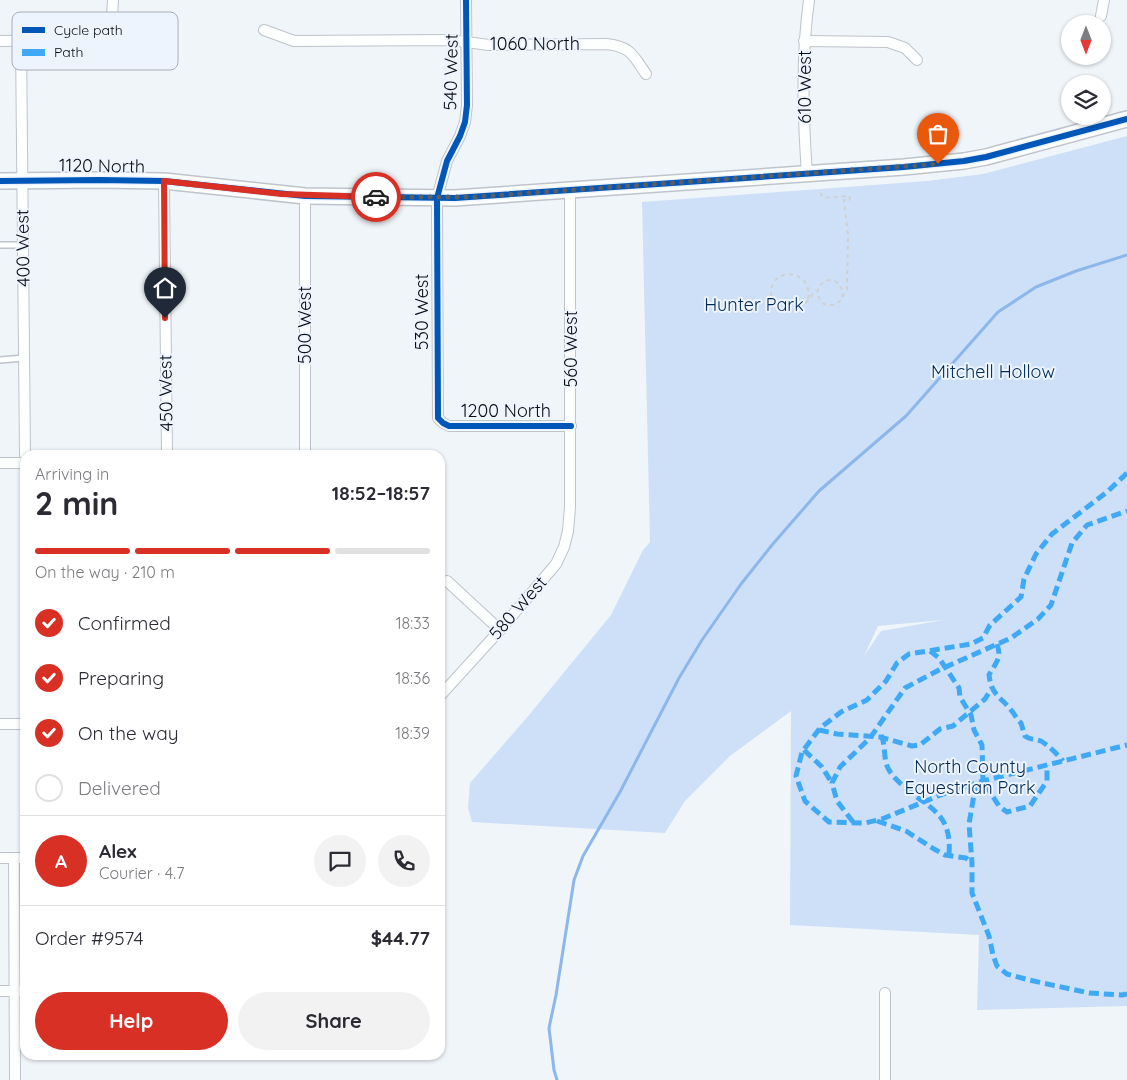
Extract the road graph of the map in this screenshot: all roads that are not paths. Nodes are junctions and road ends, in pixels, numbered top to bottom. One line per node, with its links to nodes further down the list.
1 (466, 0): 6 (street, 540 West)
2 (809, 0): 7 (street, 610 West)
3 (1104, 0): 4 (street)
4 (1101, 15)
5 (264, 30): 6 (street, 1060 North)
6 (466, 42): 10 (street, 1060 North); 18 (street, 540 West)
7 (804, 42): 8 (street); 12 (street, 610 West)
8 (918, 60)
9 (21, 70): 13 (street, 400 West)
10 (646, 74)
11 (1127, 119): 12 (street, 1120 North)
12 (807, 174): 16 (street, 1120 North)
13 (22, 180): 14 (street, 1120 North); 15 (street, 1120 North); 20 (street, 400 West)
14 (0, 181)
15 (164, 181): 17 (street, 1120 North); 26 (street, 450 West)
16 (570, 191): 18 (street, 1120 North); 24 (street, 560 West)
17 (305, 196): 18 (street, 1120 North); 27 (street, 500 West)
18 (437, 198): 23 (street, 530 West)
19 (0, 245): 20 (lane)
20 (23, 245): 21 (street, 400 West)
21 (24, 358): 22 (lane); 25 (street, 400 West)
22 (0, 360)
23 (443, 423): 24 (street, 1200 North)
24 (571, 426): 30 (street, 560 West)
25 (26, 450)
26 (167, 450)
27 (305, 450)
28 (20, 462): 29 (street)
29 (0, 463)
30 (570, 507): 32 (street, 580 West)
31 (447, 581): 32 (street)
32 (500, 630): 33 (street, 580 West)
33 (445, 690)
34 (0, 724): 35 (street)
35 (20, 724)
36 (0, 858): 37 (street)
37 (20, 858): 39 (street)
38 (0, 991): 39 (street)
39 (20, 991): 41 (street)
40 (885, 994): 42 (street)
41 (15, 1080)
42 (885, 1080)

